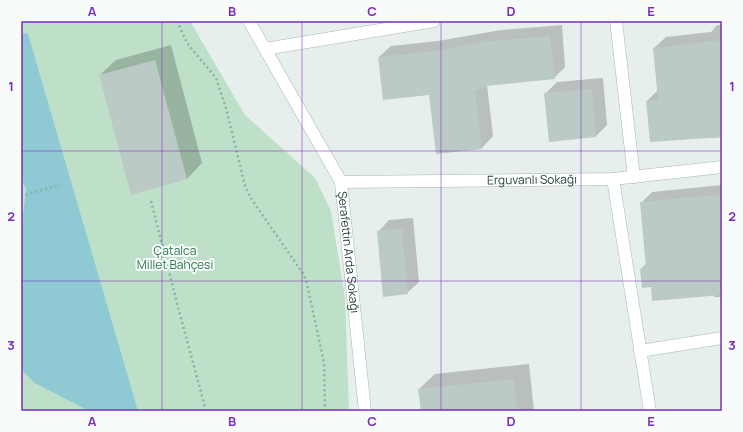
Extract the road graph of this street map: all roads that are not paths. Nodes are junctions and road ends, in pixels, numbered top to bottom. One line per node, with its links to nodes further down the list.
1 (249, 21): 4 (street, Şerafettin Arda Sokağı)
2 (434, 21): 4 (street)
3 (616, 21): 6 (street)
4 (265, 48): 8 (street, Şerafettin Arda Sokağı)
5 (722, 167): 6 (street, Erguvanlı Sokağı)
6 (634, 177): 7 (street, Erguvanlı Sokağı)
7 (613, 179): 8 (street, Erguvanlı Sokağı); 10 (street)
8 (342, 182): 11 (street, Şerafettin Arda Sokağı)
9 (722, 338): 10 (street)
10 (640, 351): 12 (street)
11 (365, 411)
12 (650, 411)

